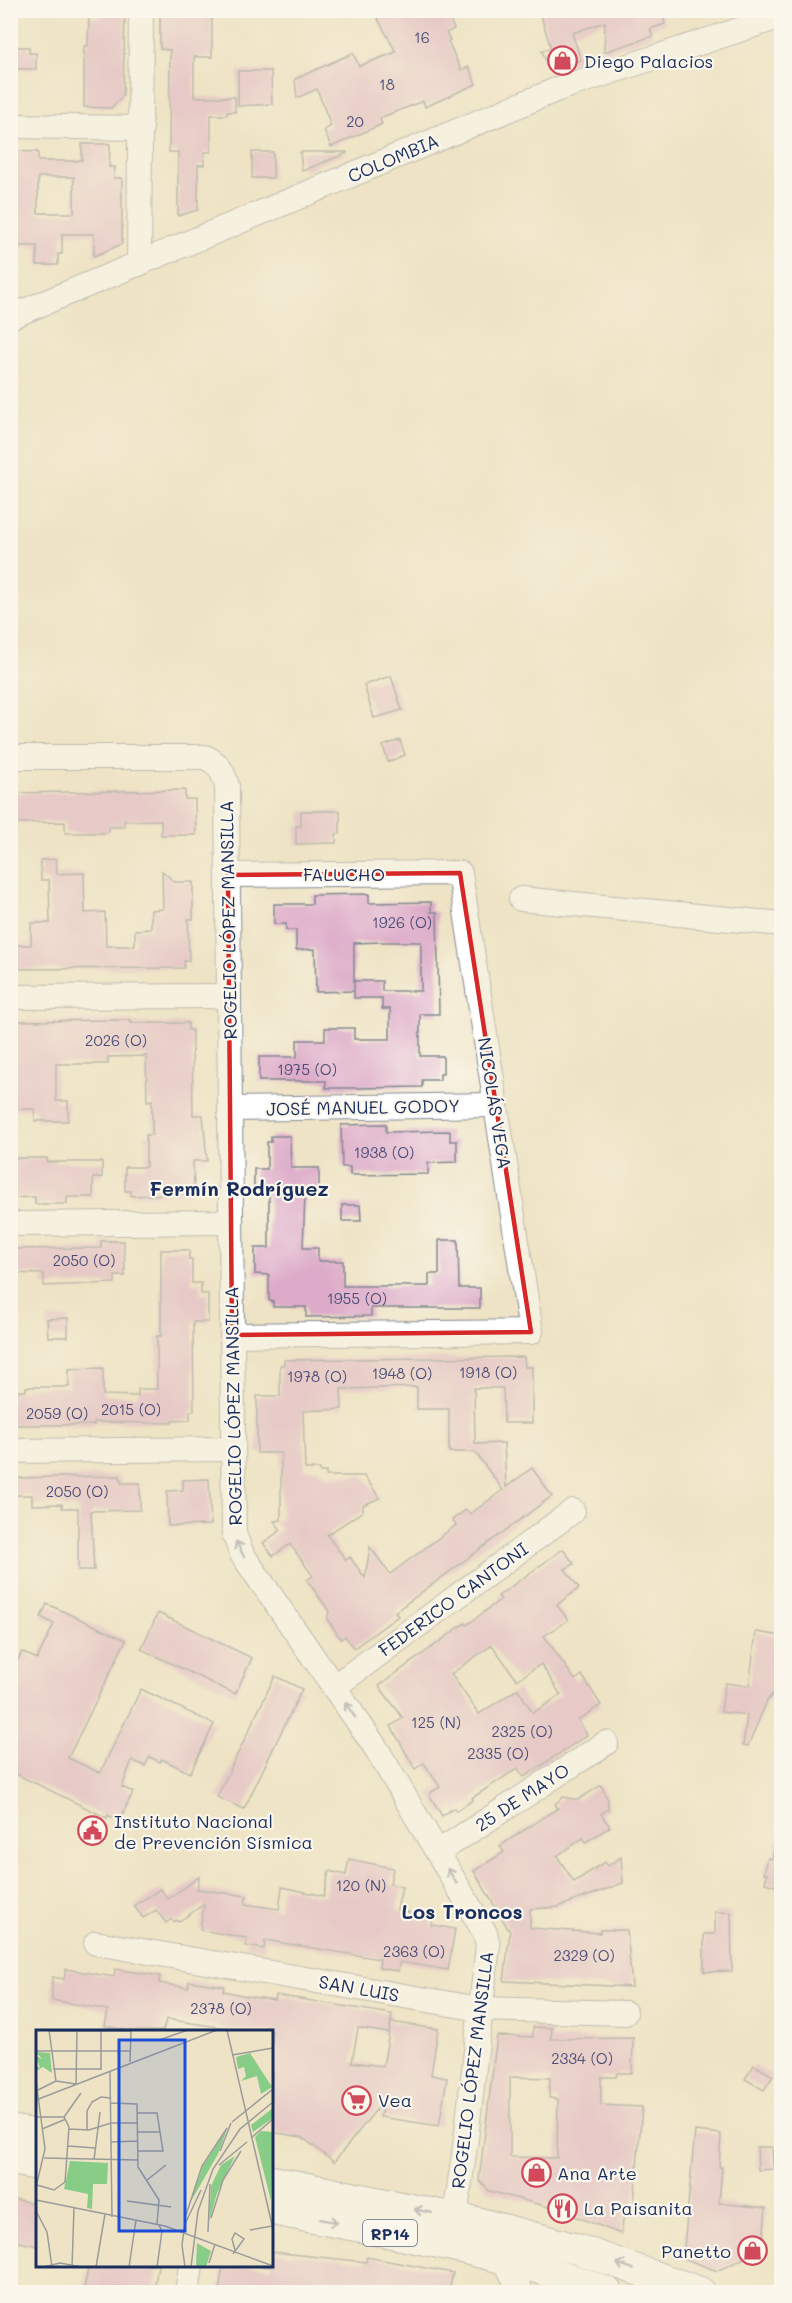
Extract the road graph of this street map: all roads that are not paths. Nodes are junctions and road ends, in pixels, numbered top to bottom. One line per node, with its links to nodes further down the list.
1 (141, 10): 4 (street)
2 (782, 16): 5 (street, COLOMBIA)
3 (10, 126): 4 (street)
4 (141, 128): 5 (street)
5 (140, 264): 6 (street, COLOMBIA)
6 (10, 317)
7 (10, 757): 9 (street, ROGELIO LÓPEZ MANSILLA)
8 (460, 873): 9 (street, FALUCHO); 14 (street, NICOLÁS VEGA)
9 (228, 875): 12 (street, ROGELIO LÓPEZ MANSILLA)
10 (521, 899): 11 (street)
11 (782, 924)
12 (229, 996): 13 (street); 15 (street, ROGELIO LÓPEZ MANSILLA)
13 (10, 997)
14 (495, 1105): 15 (street, JOSÉ MANUEL GODOY); 18 (street, NICOLÁS VEGA)
15 (230, 1109): 16 (street, ROGELIO LÓPEZ MANSILLA)
16 (231, 1222): 17 (street); 18 (street, ROGELIO LÓPEZ MANSILLA)
17 (10, 1224)
18 (232, 1335): 19 (street, ROGELIO LÓPEZ MANSILLA)
19 (233, 1449): 20 (street); 22 (street, ROGELIO LÓPEZ MANSILLA, one-way to 19)
20 (10, 1451)
21 (573, 1511): 22 (street, FEDERICO CANTONI)
22 (334, 1687): 24 (street, ROGELIO LÓPEZ MANSILLA, one-way to 22)
23 (606, 1743): 24 (street, 25 DE MAYO)
24 (438, 1852): 26 (street, ROGELIO LÓPEZ MANSILLA, one-way to 24)
25 (96, 1944): 26 (street, SAN LUIS)
26 (480, 2009): 27 (street, SAN LUIS); 34 (street, ROGELIO LÓPEZ MANSILLA)
27 (625, 2013)
28 (10, 2130): 29 (main road)
29 (36, 2135)
30 (10, 2160): 31 (main road)
31 (36, 2165)
32 (273, 2181): 34 (main road, RP14, one-way to 32)
33 (273, 2210): 35 (main road, RP14, one-way to 35)
34 (467, 2220): 35 (street); 41 (main road, RP14, one-way to 34)
35 (507, 2260): 37 (main road, RP14); 39 (street)
36 (191, 2267): 38 (street)
37 (554, 2274): 39 (street); 40 (main road, RP14)
38 (187, 2292)
39 (523, 2292)
40 (607, 2292)
41 (700, 2292)

